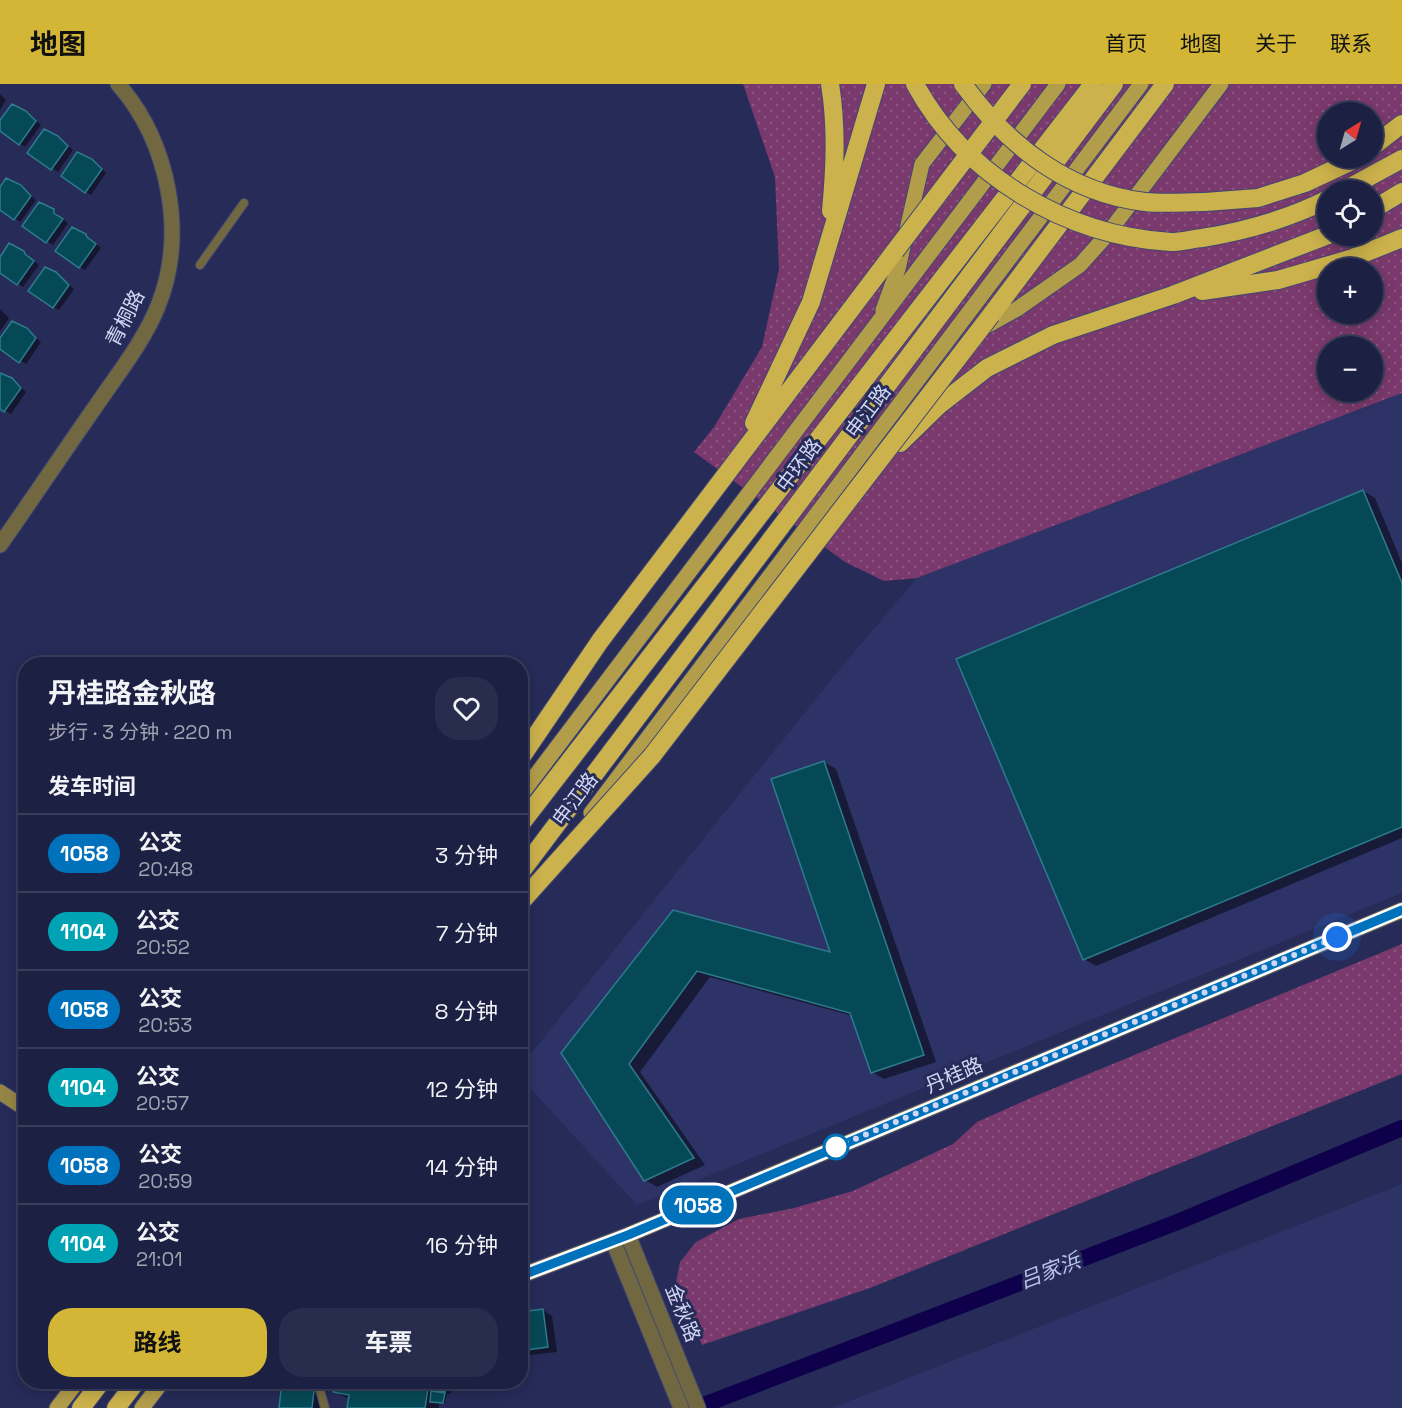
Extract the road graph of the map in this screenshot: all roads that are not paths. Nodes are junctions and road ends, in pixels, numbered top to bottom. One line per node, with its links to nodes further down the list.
1 (830, 84): 25 (highway)
2 (876, 84): 25 (highway)
3 (915, 84): 22 (highway, bridge)
4 (963, 84): 17 (highway, bridge)
5 (984, 84): 29 (main road)
6 (1022, 84): 31 (highway, bridge)
7 (1058, 84): 29 (main road)
8 (1093, 84): 35 (highway, 中环路, bridge)
9 (1114, 84): 36 (highway, 中环路, bridge)
10 (1141, 84): 28 (main road, 申江路)
11 (1165, 84): 30 (highway, bridge)
12 (1221, 84): 28 (main road)
13 (125, 87): 32 (street, 青桐路)
14 (1402, 124): 15 (highway)
15 (1383, 139)
16 (1402, 159): 18 (highway)
17 (1337, 168)
18 (1363, 180)
19 (1402, 192): 21 (highway)
20 (244, 203): 26 (lane)
21 (1383, 203)
22 (1317, 205)
23 (1402, 238): 27 (highway)
24 (1317, 239): 27 (highway)
25 (827, 255): 31 (highway)
26 (200, 265)
27 (1173, 295): 30 (highway, bridge)
28 (939, 353): 37 (main road, 申江路)
29 (855, 356): 34 (main road)
30 (877, 465): 38 (highway, bridge)
31 (725, 474): 33 (highway)
32 (0, 545)
33 (528, 747)
34 (528, 785)
35 (528, 815)
36 (528, 862)
37 (528, 894)
38 (528, 896)
39 (1402, 910): 45 (street, 丹桂路)
40 (1402, 919): 45 (street, 丹桂路)
41 (0, 1080): 43 (street)
42 (0, 1092): 44 (street)
43 (18, 1092)
44 (18, 1104)
45 (622, 1242): 46 (street, 丹桂路); 47 (street, 丹桂路); 48 (street, 金秋路)
46 (528, 1273)
47 (528, 1282)
48 (668, 1355): 59 (street, 金秋路); 60 (street, 金秋路)
49 (72, 1389): 54 (main road)
50 (96, 1389): 55 (highway)
51 (131, 1389): 56 (highway)
52 (157, 1389): 57 (main road)
53 (320, 1389): 58 (lane)
54 (57, 1408)
55 (81, 1408)
56 (116, 1408)
57 (142, 1408)
58 (325, 1408)
59 (681, 1408)
60 (698, 1408)

